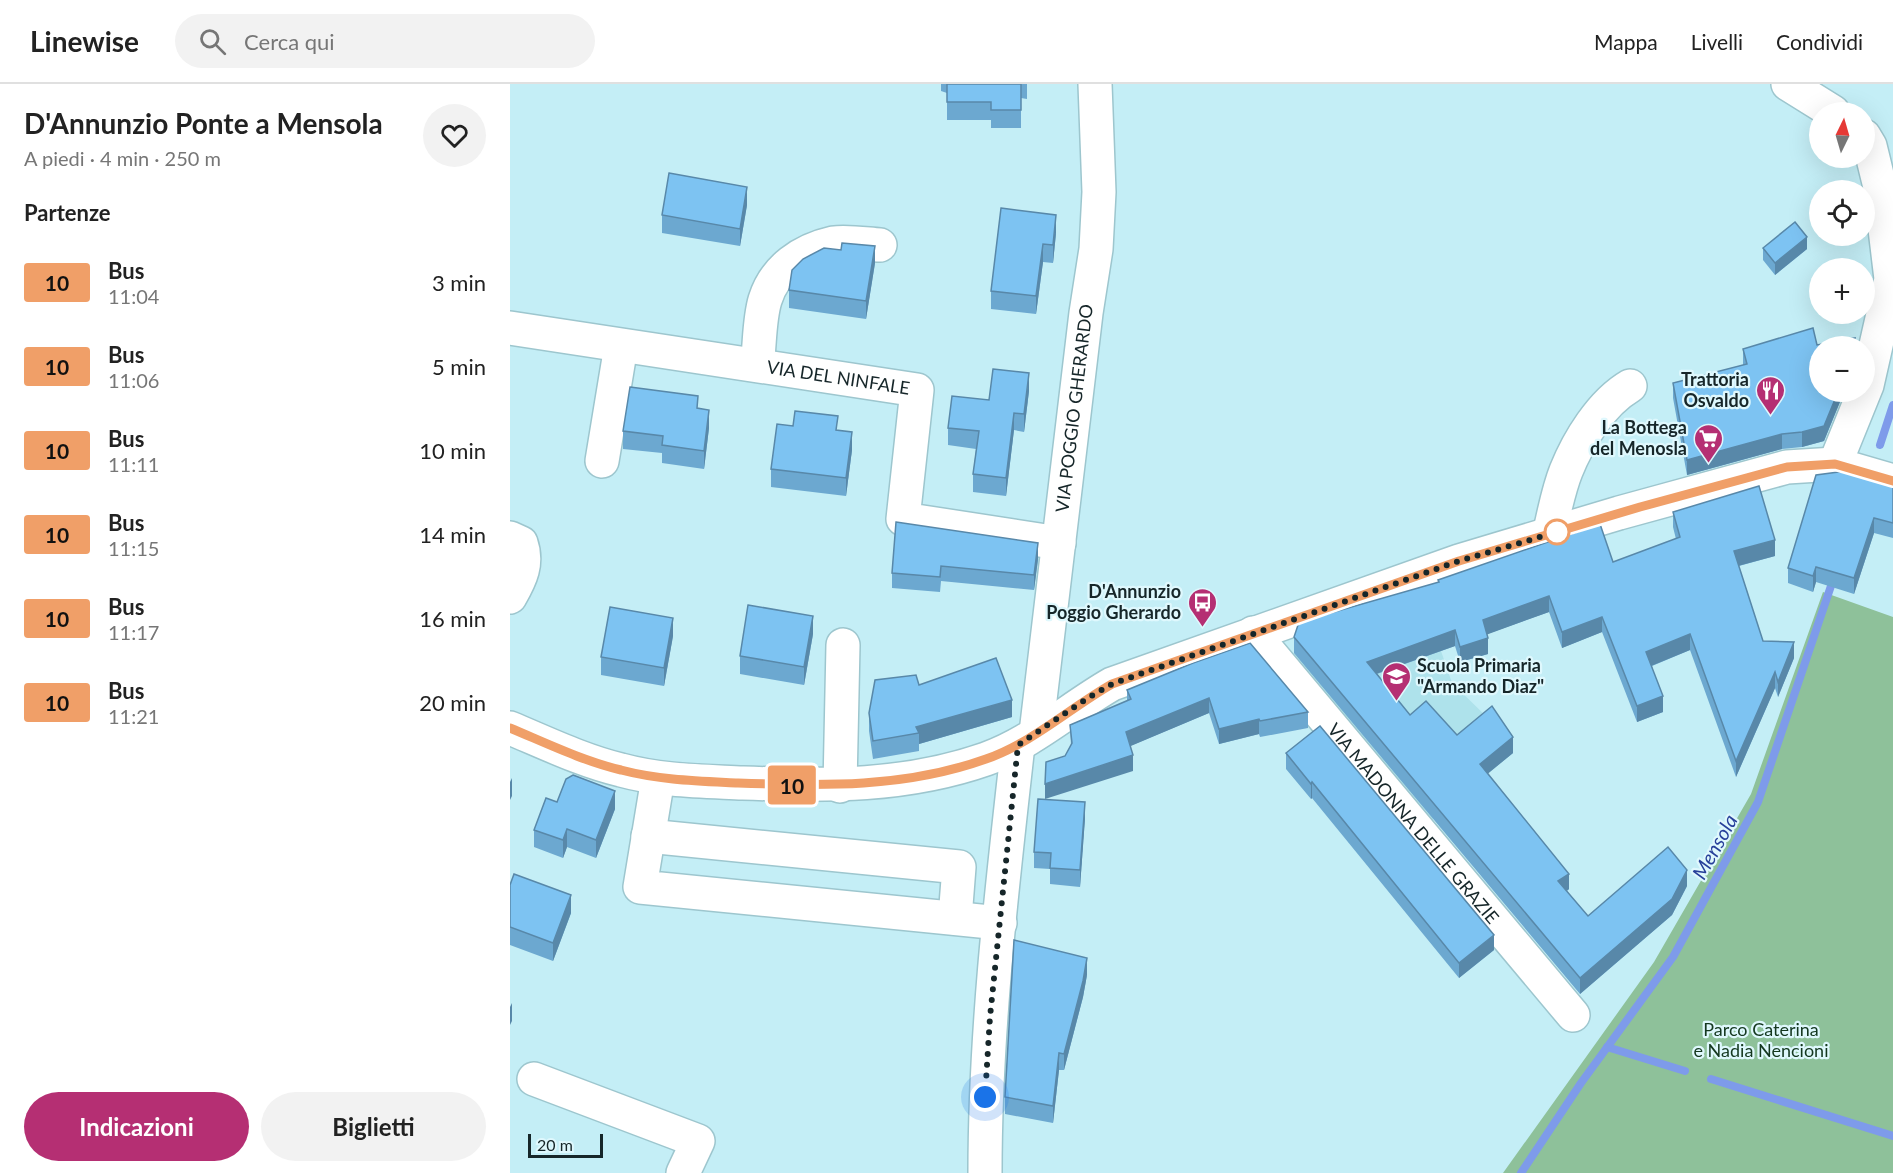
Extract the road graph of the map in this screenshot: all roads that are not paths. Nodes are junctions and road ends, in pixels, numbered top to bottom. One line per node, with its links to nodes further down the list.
1 (1095, 84): 15 (street, VIA POGGIO GHERARDO)
2 (1788, 84): 3 (street)
3 (1817, 102)
4 (1875, 166): 11 (street)
5 (880, 245): 8 (street)
6 (510, 328): 7 (street, VIA DEL NINFALE)
7 (621, 346): 8 (street, VIA DEL NINFALE); 10 (street)
8 (758, 365): 15 (street, VIA DEL NINFALE)
9 (1630, 386): 13 (street)
10 (602, 461)
11 (1841, 466): 12 (street); 13 (street)
12 (1889, 480)
13 (1549, 535): 17 (street)
14 (510, 538): 16 (street)
15 (1059, 543): 20 (street, VIA POGGIO GHERARDO)
16 (510, 597)
17 (1253, 633): 20 (street); 26 (street, VIA MADONNA DELLE GRAZIE)
18 (843, 645): 22 (street)
19 (510, 728): 21 (street)
20 (1027, 739): 22 (street); 25 (street, VIA POGGIO GHERARDO)
21 (658, 778): 22 (street); 23 (street)
22 (840, 786)
23 (648, 836): 24 (street); 24 (street)
24 (955, 918): 25 (street)
25 (1000, 923): 29 (street, VIA POGGIO GHERARDO)
26 (1573, 1015)
27 (534, 1079): 28 (street)
28 (684, 1173)
29 (985, 1173)

